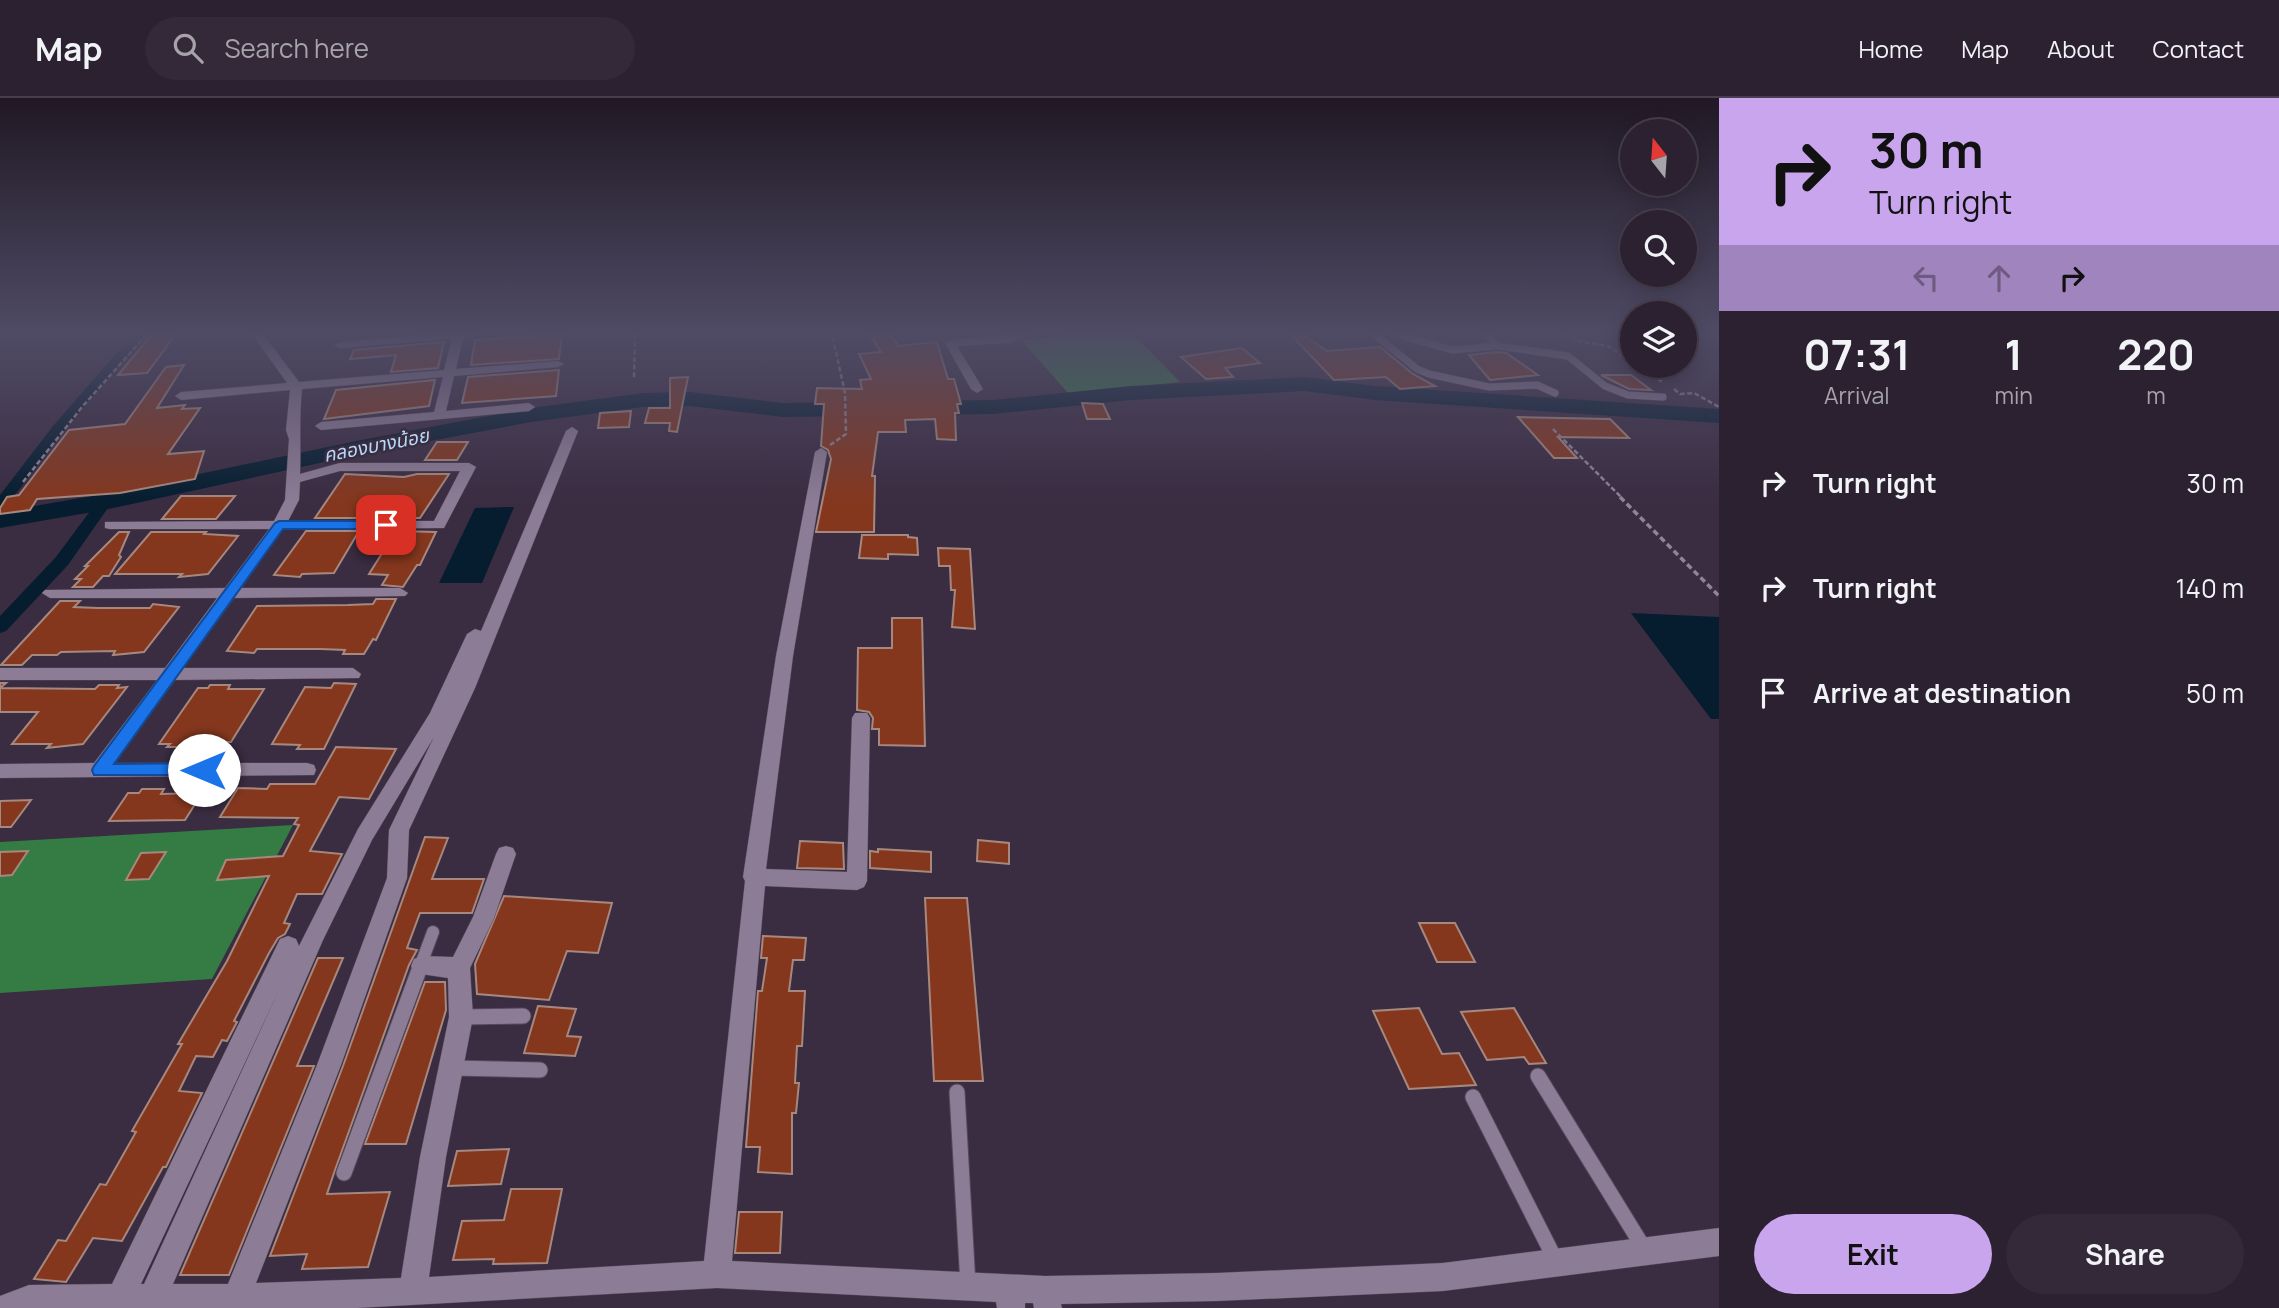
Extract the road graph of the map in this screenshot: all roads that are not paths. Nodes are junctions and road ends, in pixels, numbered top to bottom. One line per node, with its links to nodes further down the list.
1 (252, 390): 7 (street)
2 (296, 390): 14 (street)
3 (445, 390): 10 (street)
4 (1549, 390): 6 (lane)
5 (1617, 390): 8 (lane)
6 (1555, 393)
7 (181, 396)
8 (1663, 397)
9 (529, 407): 10 (street)
10 (439, 416): 11 (street)
11 (321, 426)
12 (572, 431): 50 (street)
13 (821, 452): 29 (street)
14 (293, 480): 16 (street); 16 (street)
15 (110, 525): 16 (street)
16 (279, 525): 19 (street)
17 (50, 593): 19 (street)
18 (400, 593): 19 (street)
19 (228, 594): 22 (street)
20 (475, 634): 49 (street)
21 (0, 674): 22 (street)
22 (169, 674): 23 (street); 25 (street)
23 (353, 674)
24 (861, 718): 29 (street)
25 (100, 770): 26 (street); 27 (street)
26 (307, 770)
27 (0, 771)
28 (506, 854): 33 (street)
29 (753, 877): 45 (street)
30 (433, 932): 32 (lane)
31 (288, 946): 51 (street)
32 (422, 966): 33 (street); 41 (lane)
33 (459, 968): 35 (street)
34 (523, 1016): 35 (lane)
35 (461, 1017): 36 (street)
36 (453, 1068): 37 (lane); 47 (street)
37 (540, 1070)
38 (1538, 1076): 43 (lane)
39 (957, 1092): 46 (lane)
40 (1473, 1097): 44 (lane)
41 (344, 1173)
42 (1719, 1242): 43 (street)
43 (1646, 1252): 44 (street)
44 (1556, 1261): 52 (street)
45 (717, 1274): 46 (street); 47 (street)
46 (968, 1285): 48 (street)
47 (413, 1292): 50 (street)
48 (1010, 1297): 52 (street)
49 (152, 1298): 50 (street); 51 (street)
50 (236, 1298)
51 (120, 1299): 53 (street)
52 (1047, 1299)
53 (5, 1308)

